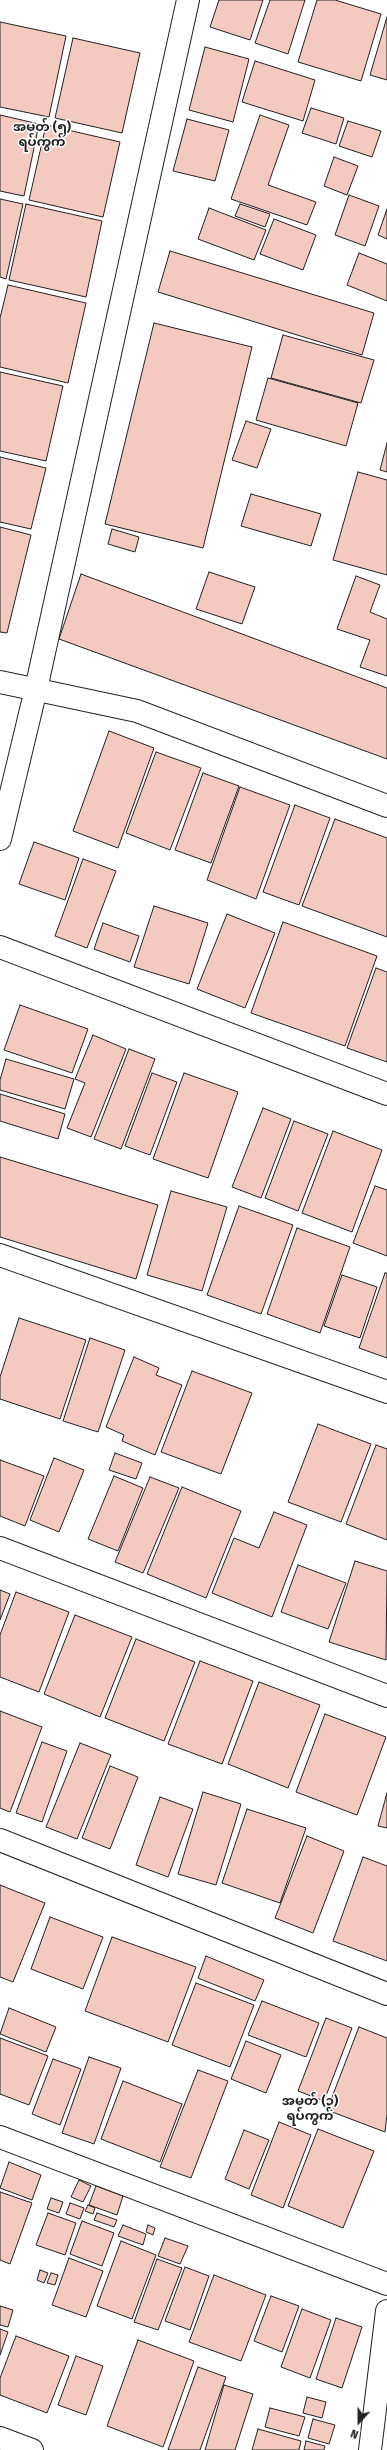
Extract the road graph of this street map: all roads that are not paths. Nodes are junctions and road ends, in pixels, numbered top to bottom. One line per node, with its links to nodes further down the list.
1 (188, 0): 3 (street)
2 (0, 682): 3 (street)
3 (36, 689): 4 (street); 5 (street)
4 (387, 806)
5 (0, 839)
6 (0, 947): 7 (street)
7 (387, 1094)
8 (0, 1255): 9 (street)
9 (387, 1392)
10 (0, 1548): 11 (street)
11 (387, 1696)
12 (0, 1840): 13 (street)
13 (387, 1994)
14 (0, 2137): 15 (street)
15 (387, 2284)
16 (387, 2312): 19 (street)
17 (0, 2438): 18 (street)
18 (32, 2450)
19 (370, 2450)

